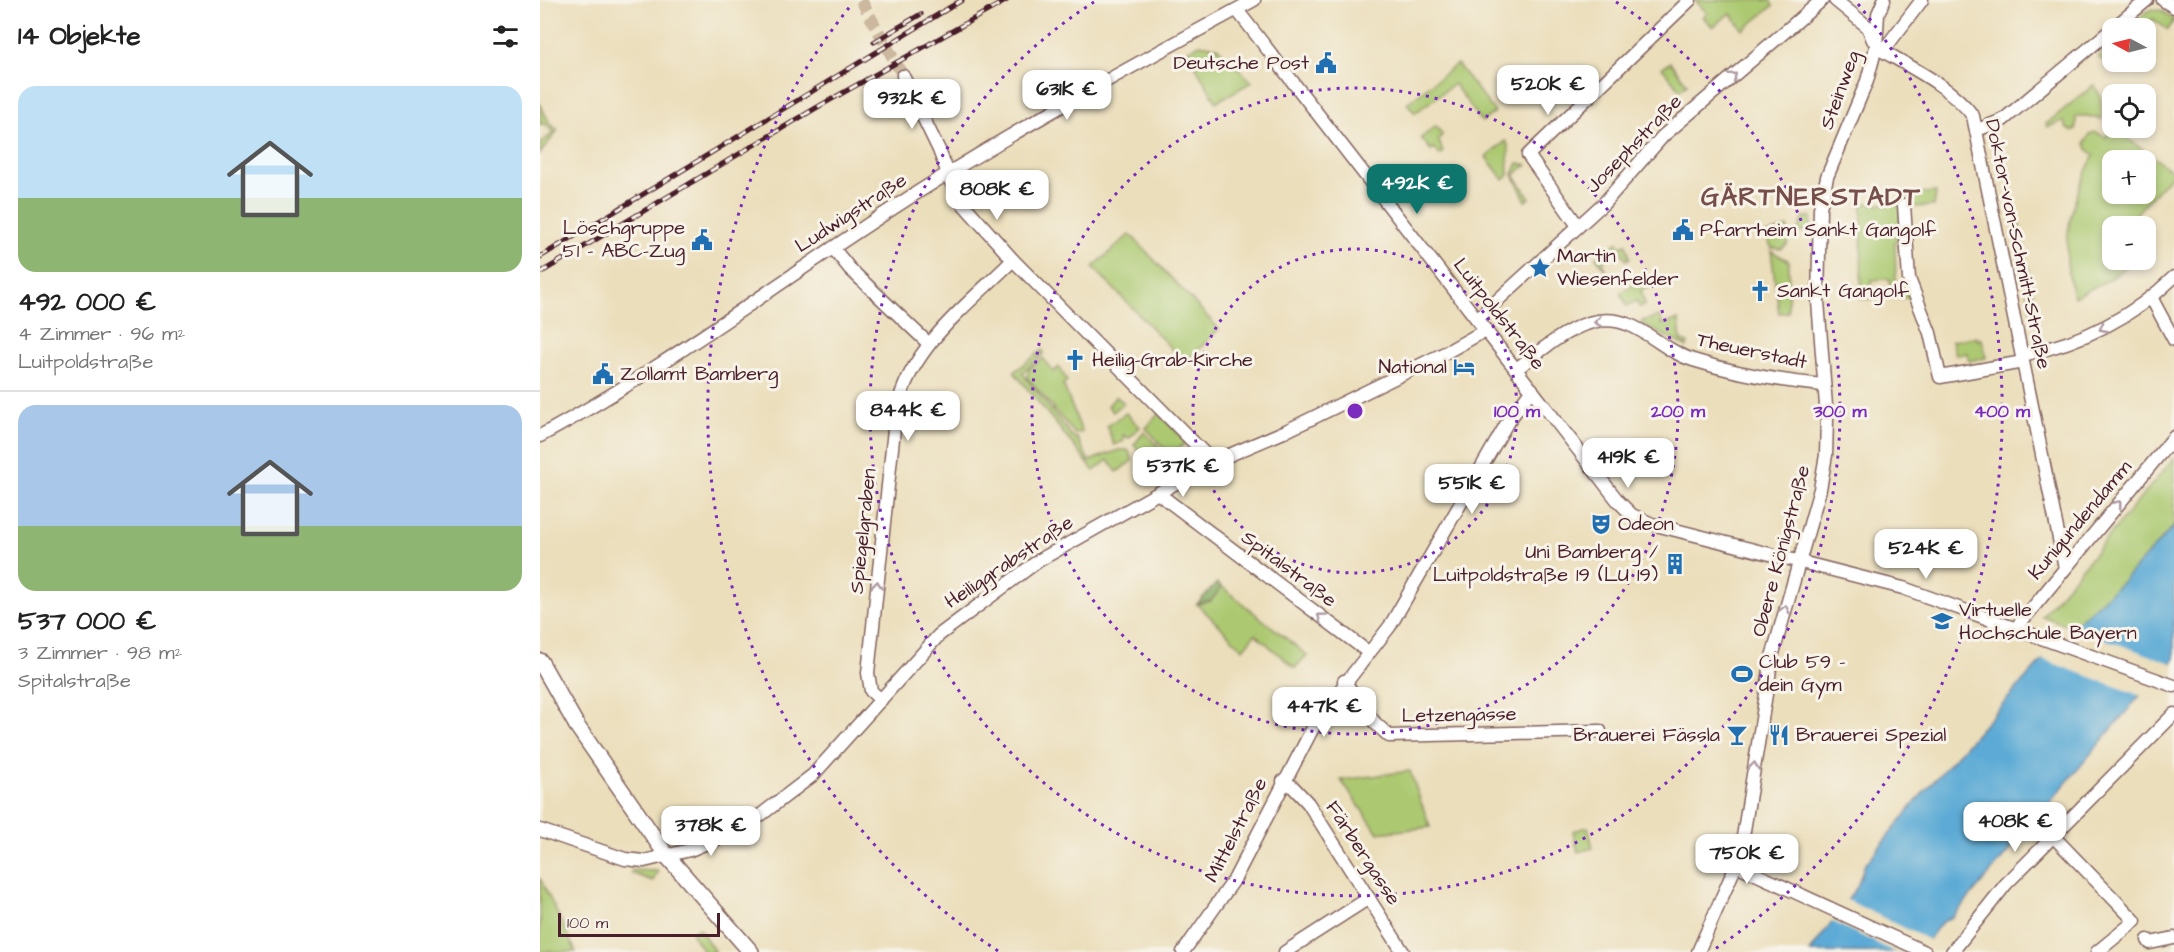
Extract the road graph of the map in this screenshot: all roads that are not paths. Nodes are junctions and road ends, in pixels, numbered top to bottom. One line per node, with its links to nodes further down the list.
1 (1254, 0): 10 (street, Ludwigstraße)
2 (1690, 0): 17 (street)
3 (1822, 0): 17 (street, Josephstraße, one-way to 3)
4 (1835, 0): 11 (street, Steinweg)
5 (1884, 0): 11 (street)
6 (1922, 0): 11 (street)
7 (2163, 0): 9 (street)
8 (2140, 2): 13 (street)
9 (2174, 8)
10 (1237, 10): 14 (street, Ludwigstraße); 22 (street, Luitpoldstraße)
11 (1876, 47): 13 (street, Doktor-von-Schmitt-Straße); 16 (street, Steinweg)
12 (903, 76): 14 (street)
13 (1977, 130): 26 (street, Doktor-von-Schmitt-Straße)
14 (946, 174): 18 (street, Ludwigstraße); 19 (street)
15 (1904, 205): 26 (street)
16 (1820, 208): 28 (street, Obere Königstraße)
17 (1578, 226): 22 (street, Josephstraße)
18 (833, 248): 25 (street); 30 (street, Ludwigstraße)
19 (1013, 260): 25 (street, Spiegelgraben); 32 (street)
20 (2174, 277): 21 (street)
21 (2152, 299): 24 (street); 26 (street, one-way to 26)
22 (1477, 319): 23 (street, Luitpoldstraße)
23 (1486, 330): 27 (street, Luitpoldstraße); 32 (street, Heiliggrabstraße)
24 (2174, 340)
25 (929, 344): 41 (street, Spiegelgraben, one-way to 25)
26 (2023, 358): 35 (street, Doktor-von-Schmitt-Straße)
27 (1516, 369): 28 (street, Theuerstadt, one-way to 27); 29 (street, Luitpoldstraße)
28 (1823, 385): 34 (street, Obere Königstraße)
29 (1532, 389): 34 (street, Luitpoldstraße); 37 (street, Mittelstraße)
30 (540, 436)
31 (2174, 437): 35 (street, Kunigundendamm, one-way to 31)
32 (1213, 462): 33 (street, Heiliggrabstraße)
33 (1159, 494): 37 (street, Spitalstraße, one-way to 33); 41 (street, Heiliggrabstraße)
34 (1797, 561): 36 (street, Luitpoldstraße); 48 (street, Obere Königstraße, one-way to 34)
35 (2065, 568): 36 (street, Kunigundendamm)
36 (2021, 630): 40 (street, Luitpoldstraße)
37 (1368, 652): 39 (street, Mittelstraße)
38 (540, 661): 47 (main road)
39 (1344, 681): 43 (street, Letzengasse); 44 (street, Mittelstraße)
40 (2174, 686)
41 (881, 700): 47 (street, Heiliggrabstraße)
42 (2174, 714): 46 (street)
43 (1600, 731)
44 (1283, 782): 49 (street, Färbergasse); 53 (street, Mittelstraße)
45 (540, 830): 47 (street, Heiliggrabstraße)
46 (2053, 836): 58 (street); 59 (street)
47 (667, 856): 52 (main road)
48 (1736, 865): 56 (street, Obere Königstraße); 57 (street)
49 (1369, 898): 54 (street); 55 (street, Färbergasse)
50 (2174, 938): 51 (street)
51 (2148, 940)
52 (751, 952)
53 (1183, 952)
54 (1285, 952)
55 (1403, 952)
56 (1698, 952)
57 (1925, 952)
58 (1952, 952)
59 (2097, 952)

